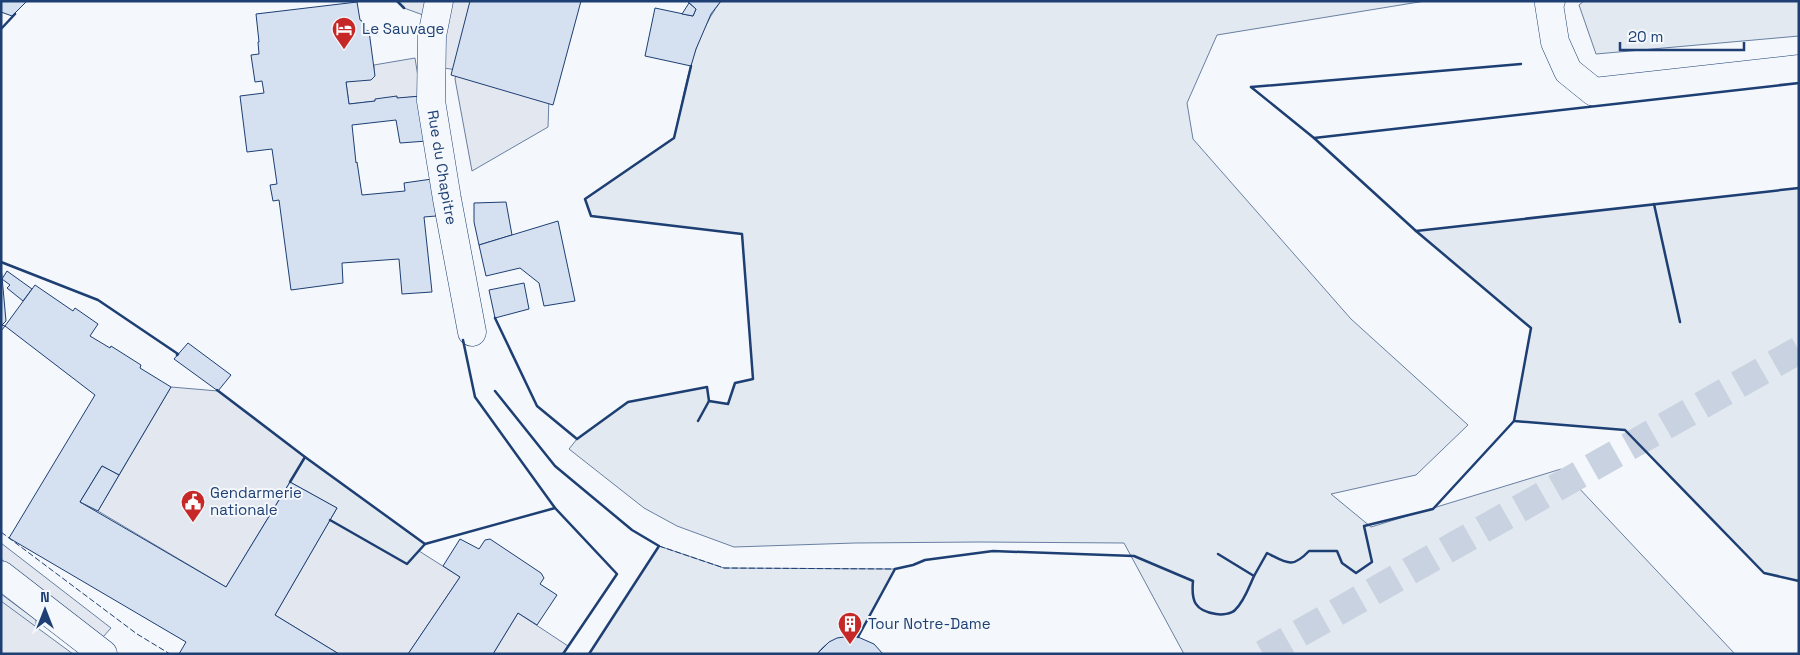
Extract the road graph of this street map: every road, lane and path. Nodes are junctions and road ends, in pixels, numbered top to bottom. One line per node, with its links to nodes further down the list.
1 (439, 1): 4 (street, Rue du Chapitre)
2 (1551, 1): 3 (street)
3 (1799, 68)
4 (472, 332)
5 (1, 575): 6 (street)
6 (103, 654)

